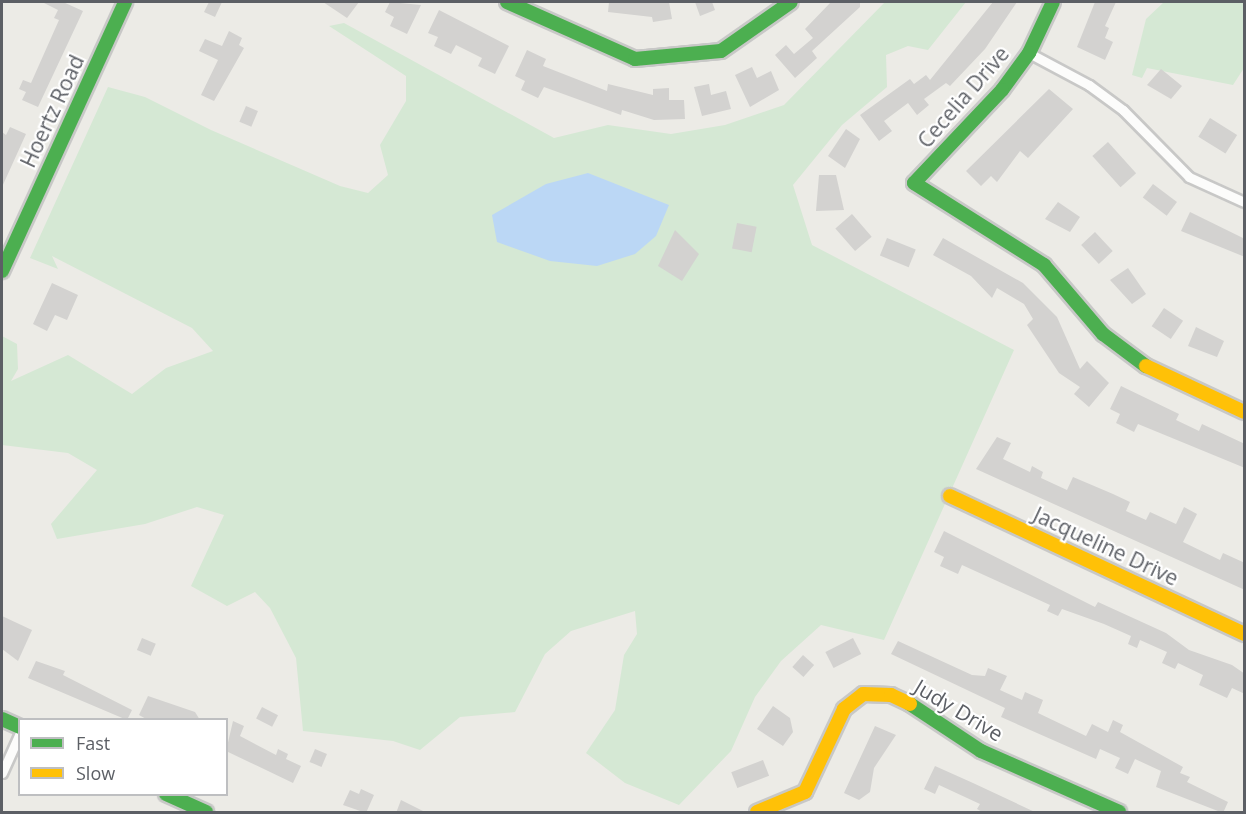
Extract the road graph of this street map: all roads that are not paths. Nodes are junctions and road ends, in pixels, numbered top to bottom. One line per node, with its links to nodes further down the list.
1 (124, 2): 7 (street, Hoertz Road)
2 (507, 2): 3 (street)
3 (791, 2)
4 (1053, 2): 5 (street, Cecelia Drive)
5 (1029, 53): 6 (street); 8 (street, Cecelia Drive)
6 (1245, 202)
7 (2, 271)
8 (1245, 412)
9 (950, 496): 10 (street, Jacqueline Drive)
10 (1245, 634)
11 (2, 718): 12 (street)
12 (18, 726)
13 (18, 737): 14 (street)
14 (2, 773)
15 (168, 796): 16 (street)
16 (206, 813)
17 (757, 813): 18 (street, Judy Drive)
18 (1119, 813)

